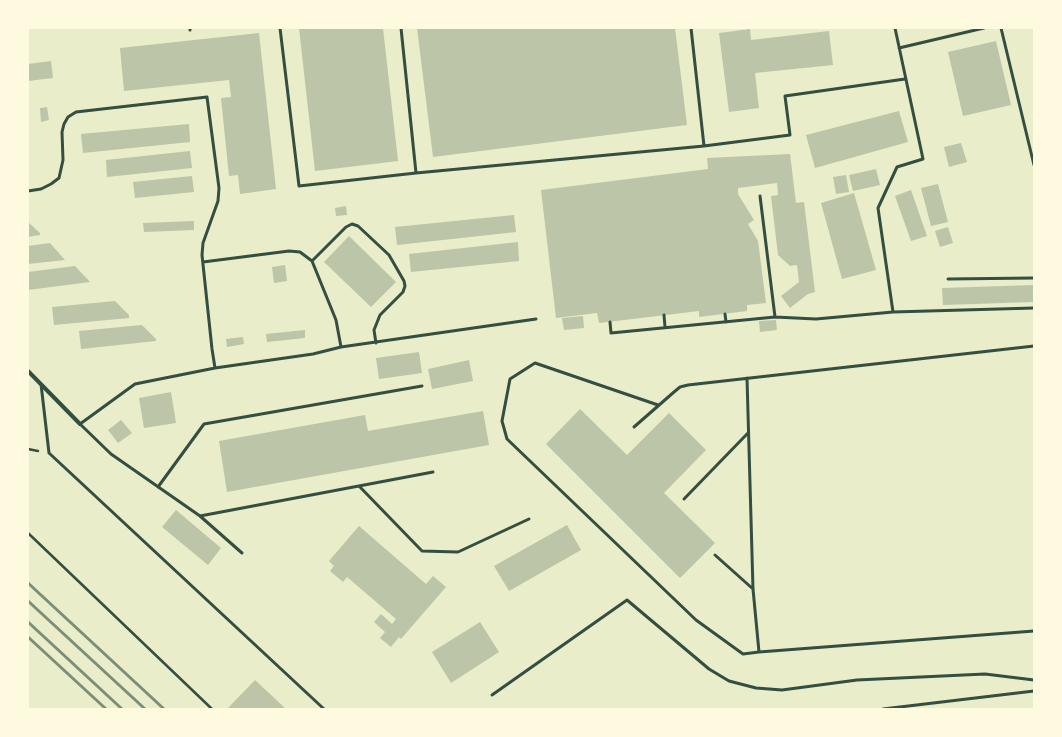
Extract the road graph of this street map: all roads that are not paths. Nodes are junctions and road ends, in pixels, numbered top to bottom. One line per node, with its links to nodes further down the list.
1 (280, 28): 11 (lane)
2 (401, 28): 11 (lane)
3 (691, 28): 9 (lane)
4 (895, 28): 7 (lane)
5 (984, 28): 7 (lane)
6 (1001, 28): 10 (lane)
7 (899, 48): 8 (lane)
8 (905, 79): 9 (lane); 19 (lane)
9 (704, 146): 11 (lane)
10 (1034, 165)
11 (416, 173)
12 (28, 191): 15 (lane)
13 (760, 196): 22 (lane)
14 (312, 261): 15 (lane); 27 (lane); 29 (lane)
15 (203, 262): 30 (lane)
16 (1034, 278): 17 (lane)
17 (948, 279)
18 (1034, 308): 19 (lane)
19 (893, 312): 22 (lane)
20 (725, 314): 25 (lane)
21 (664, 315): 26 (lane)
22 (775, 317): 25 (lane)
23 (536, 318): 27 (lane)
24 (610, 322): 26 (lane)
25 (726, 322): 26 (lane)
26 (665, 327)
27 (376, 343): 29 (lane)
28 (1034, 346): 32 (lane)
29 (342, 347): 30 (lane)
30 (216, 368): 36 (lane)
31 (28, 371): 33 (street)
32 (747, 378): 35 (lane); 38 (lane)
33 (41, 384): 36 (street); 53 (lane)
34 (422, 386): 41 (lane)
35 (658, 405): 37 (lane); 49 (lane)
36 (80, 424): 41 (lane)
37 (634, 428)
38 (748, 433): 42 (lane); 47 (lane)
39 (432, 472): 40 (lane)
40 (359, 486): 43 (lane); 44 (lane)
41 (158, 487): 43 (lane)
42 (684, 499)
43 (200, 516): 45 (lane)
44 (529, 518)
45 (242, 553)
46 (715, 555): 47 (lane)
47 (753, 589): 49 (lane)
48 (1034, 631): 49 (lane)
49 (759, 652)
50 (1034, 680): 52 (lane)
51 (1034, 691): 54 (lane)
52 (492, 695)
53 (324, 709)
54 (883, 709)

